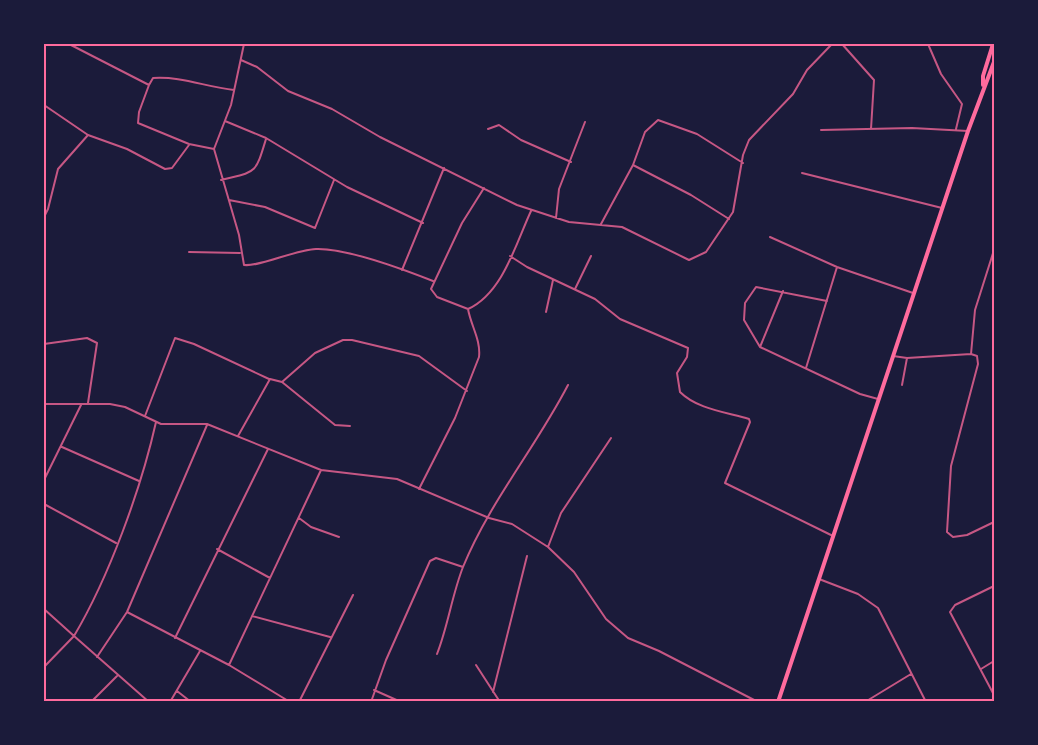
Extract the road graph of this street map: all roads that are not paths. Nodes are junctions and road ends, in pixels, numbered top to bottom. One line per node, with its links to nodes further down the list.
1 (69, 44): 9 (street)
2 (244, 44): 7 (street)
3 (832, 44): 25 (street)
4 (843, 44): 16 (street)
5 (928, 44): 18 (street)
6 (993, 44): 10 (highway)
7 (241, 60): 11 (street); 27 (street)
8 (994, 62): 10 (highway)
9 (149, 85): 11 (street); 22 (street)
10 (983, 85): 19 (highway)
11 (235, 90): 13 (street)
12 (44, 105): 20 (street)
13 (225, 121): 21 (street); 23 (street)
14 (585, 122): 24 (street)
15 (488, 129): 24 (street)
16 (871, 129): 17 (street); 18 (street)
17 (821, 130)
18 (955, 130): 19 (street)
19 (968, 131): 33 (highway)
20 (88, 135): 22 (street); 35 (street)
21 (266, 138): 29 (street); 30 (street)
22 (189, 144): 23 (street)
23 (214, 149): 29 (street)
24 (571, 162): 36 (street)
25 (743, 163): 26 (street); 37 (street)
26 (633, 165): 37 (street); 39 (street)
27 (444, 168): 31 (street); 38 (street)
28 (802, 172): 33 (street)
29 (221, 180): 32 (street)
30 (334, 180): 32 (street); 38 (street)
31 (484, 188): 34 (street); 49 (street)
32 (229, 200): 43 (street)
33 (942, 208): 52 (highway)
34 (531, 211): 36 (street); 44 (street)
35 (44, 217)
36 (556, 218): 39 (street)
37 (729, 219): 39 (street)
38 (423, 223): 47 (street)
39 (601, 225)
40 (770, 237): 46 (street)
41 (994, 250): 58 (street)
42 (189, 252): 43 (street)
43 (241, 253): 47 (street)
44 (510, 256): 48 (street); 54 (street)
45 (591, 256): 50 (street)
46 (837, 267): 52 (street); 53 (street)
47 (402, 270): 49 (street)
48 (553, 280): 50 (street); 55 (street)
49 (433, 281): 54 (street)
50 (575, 289): 87 (street)
51 (783, 291): 53 (street); 57 (street); 57 (street)
52 (915, 294): 59 (highway)
53 (827, 301): 61 (street)
54 (468, 309): 66 (street)
55 (546, 312)
56 (44, 344): 68 (street)
57 (760, 347): 61 (street)
58 (971, 354): 60 (street); 86 (street)
59 (893, 356): 60 (street); 67 (highway)
60 (908, 358): 65 (street)
61 (806, 368): 67 (street)
62 (270, 379): 63 (street); 71 (street); 75 (street)
63 (282, 382): 66 (street); 74 (street)
64 (568, 385): 84 (street)
65 (902, 385)
66 (467, 391): 82 (street)
67 (879, 399): 87 (highway)
68 (88, 403): 70 (street); 71 (street)
69 (44, 404): 70 (street)
70 (82, 404): 77 (street)
71 (145, 416): 72 (street)
72 (156, 422): 73 (street); 81 (street)
73 (207, 424): 75 (street); 99 (street)
74 (350, 426)
75 (238, 436): 78 (street)
76 (611, 438): 90 (street)
77 (62, 447): 80 (street); 81 (street)
78 (268, 449): 79 (street); 91 (street)
79 (321, 470): 82 (street); 85 (street)
80 (44, 480)
81 (139, 481): 89 (street)
82 (419, 489): 84 (street)
83 (44, 504): 89 (street)
84 (489, 518): 90 (street); 93 (street)
85 (299, 519): 88 (street); 94 (street)
86 (994, 522)
87 (833, 536): 95 (highway)
88 (339, 537)
89 (116, 543): 101 (street)
90 (548, 547): 127 (street)
91 (217, 549): 94 (street); 103 (street)
92 (527, 556): 116 (street)
93 (463, 567): 105 (street); 114 (street)
94 (270, 578): 100 (street)
95 (819, 579): 112 (street); 128 (highway)
96 (994, 586): 111 (street)
97 (353, 595): 102 (street)
98 (44, 609): 101 (street)
99 (127, 612): 103 (street); 106 (street)
100 (252, 616): 102 (street); 108 (street)
101 (74, 636): 106 (street); 110 (street)
102 (330, 637): 123 (street)
103 (176, 638): 104 (street)
104 (200, 651): 108 (street); 115 (street)
105 (437, 654)
106 (97, 657): 113 (street)
107 (994, 661): 111 (street)
108 (229, 665): 122 (street)
109 (476, 666): 116 (street)
110 (44, 667)
111 (981, 669): 117 (street)
112 (911, 674): 129 (street); 130 (street)
113 (117, 676): 118 (street); 119 (street)
114 (375, 690): 124 (street); 125 (street)
115 (177, 691): 120 (street); 121 (street)
116 (494, 692): 126 (street)
117 (994, 695)
118 (91, 702)
119 (149, 702)
120 (170, 702)
121 (191, 702)
122 (290, 702)
123 (299, 702)
124 (371, 702)
125 (401, 702)
126 (500, 702)
127 (758, 702)
128 (778, 702)
129 (865, 702)
130 (926, 702)

